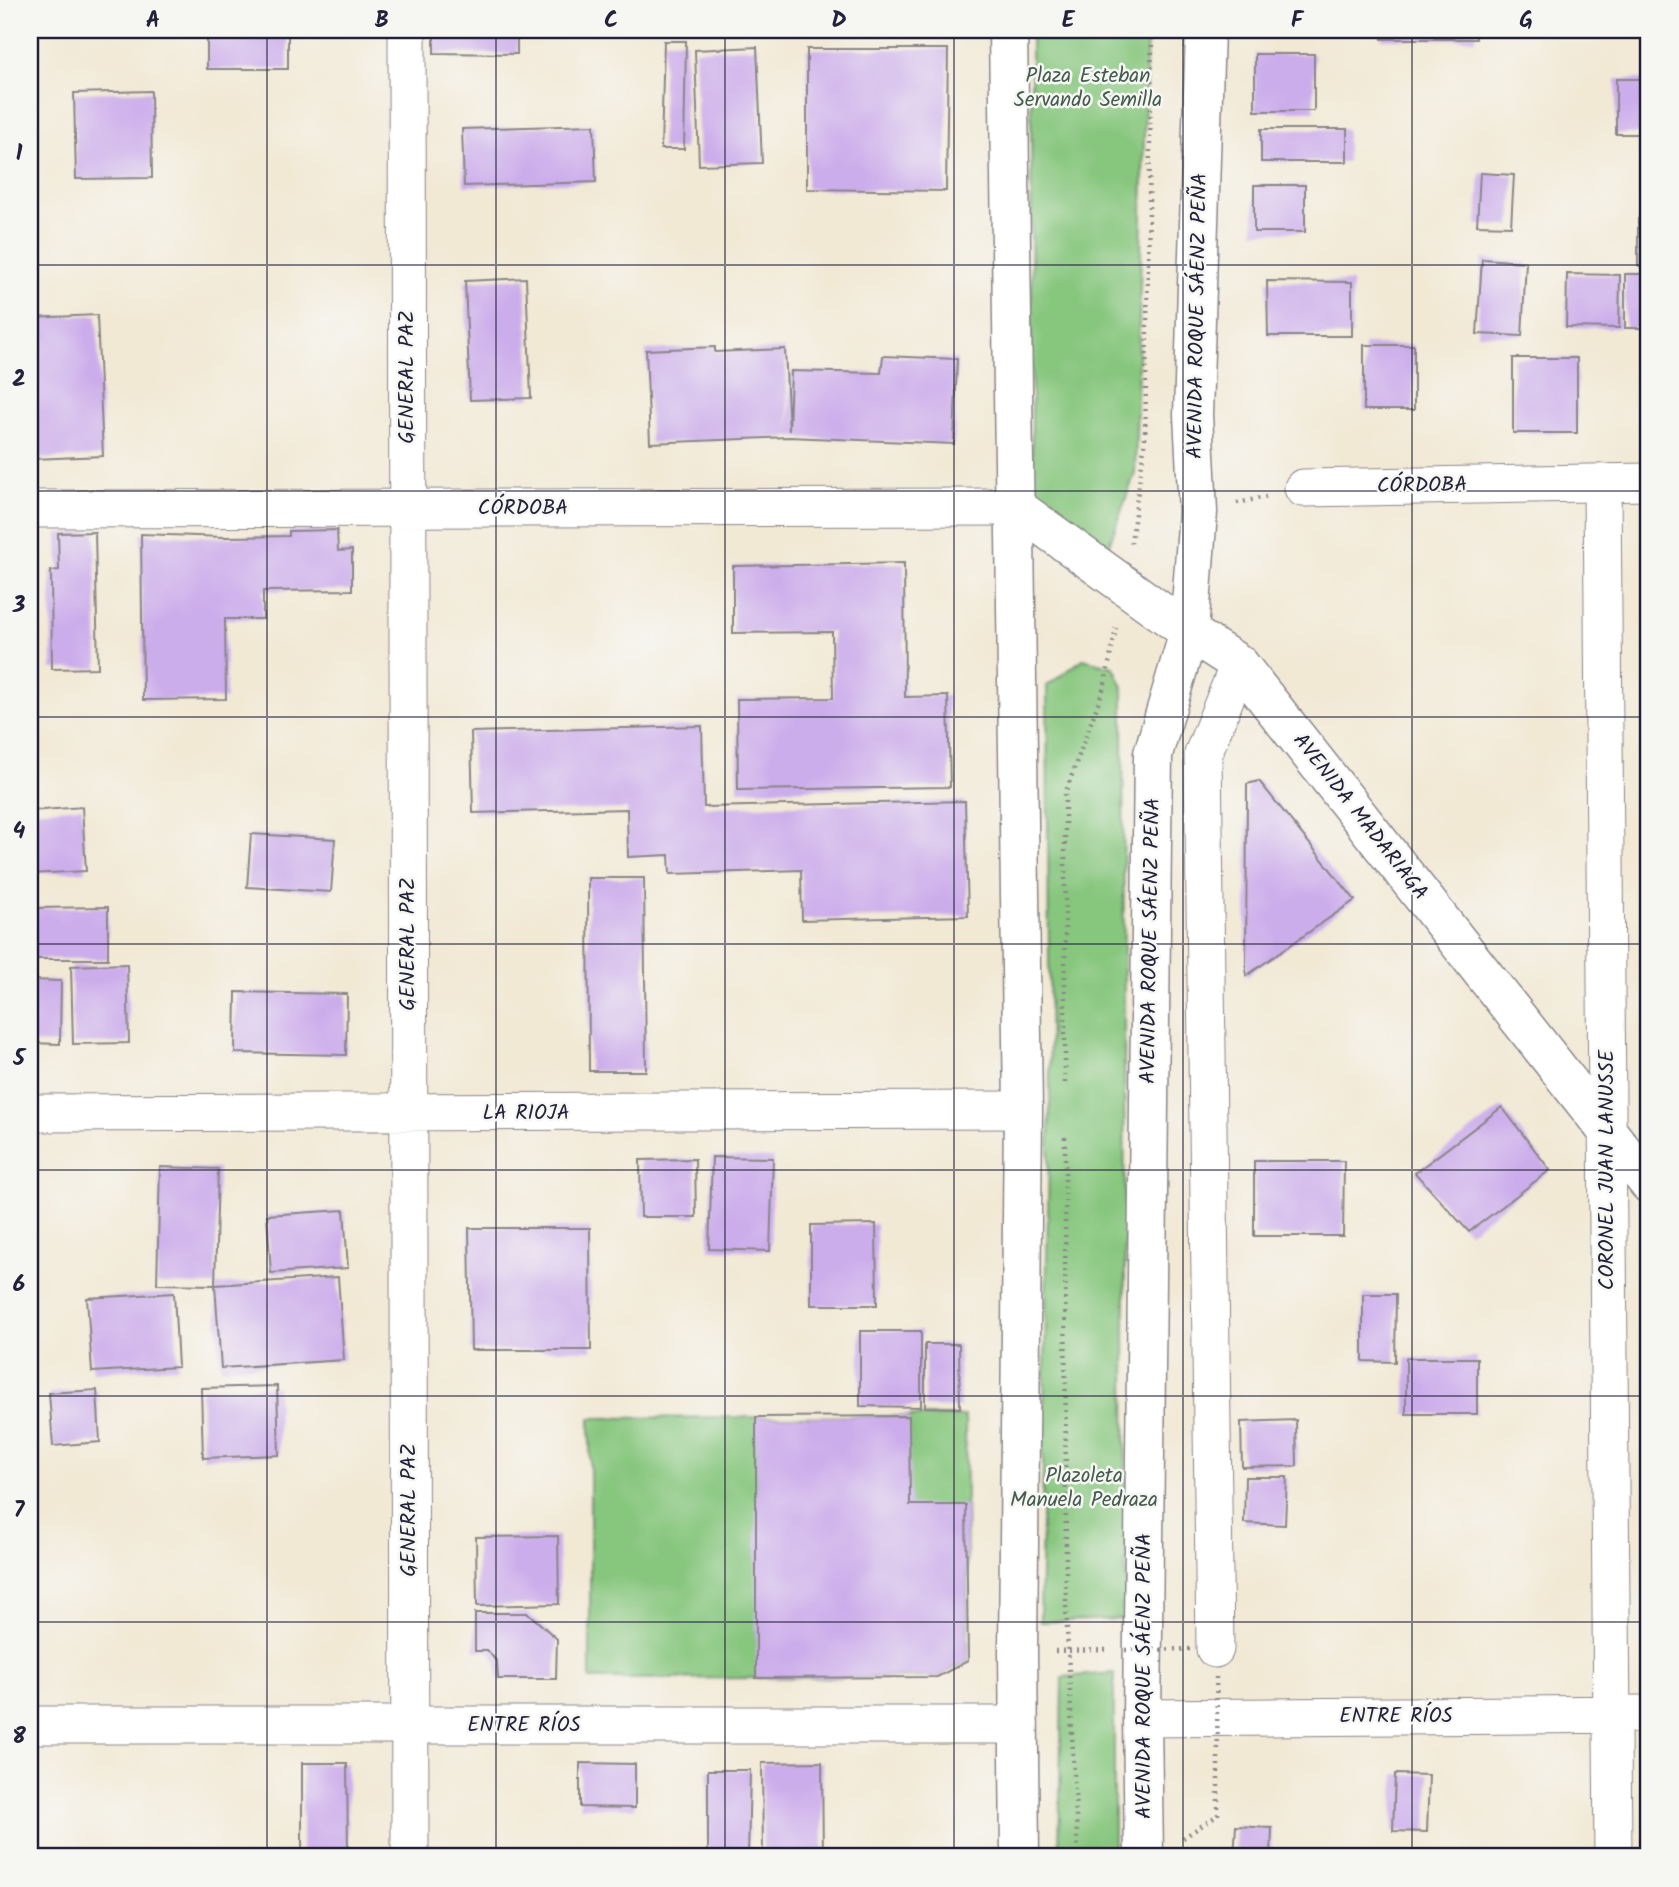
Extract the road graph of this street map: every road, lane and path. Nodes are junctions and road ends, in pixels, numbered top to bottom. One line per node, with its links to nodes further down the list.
1 (407, 30): 10 (street, GENERAL PAZ)
2 (1008, 30): 8 (main road)
3 (1152, 30): 12 (path)
4 (1205, 30): 11 (main road, AVENIDA ROQUE SÁENZ PEÑA)
5 (1649, 482): 6 (street, CÓRDOBA)
6 (1602, 484): 7 (street, CÓRDOBA); 20 (street, CORONEL JUAN LANUSSE)
7 (1303, 488): 11 (path)
8 (1016, 507): 10 (street, CÓRDOBA); 12 (main road, AVENIDA MADARIAGA); 16 (main road)
9 (30, 509): 10 (street, CÓRDOBA)
10 (407, 509): 18 (street, GENERAL PAZ)
11 (1198, 512): 13 (main road, AVENIDA ROQUE SÁENZ PEÑA)
12 (1125, 586): 13 (main road, AVENIDA MADARIAGA); 15 (path)
13 (1189, 632): 14 (main road, AVENIDA MADARIAGA); 27 (main road, AVENIDA ROQUE SÁENZ PEÑA)
14 (1239, 664): 20 (main road, AVENIDA MADARIAGA); 24 (street)
15 (1065, 1097)
16 (1023, 1110): 18 (street, LA RIOJA); 22 (main road)
17 (30, 1113): 18 (street, LA RIOJA)
18 (408, 1114): 30 (street, GENERAL PAZ)
19 (1065, 1125): 23 (path)
20 (1606, 1129): 21 (main road, AVENIDA MADARIAGA); 25 (street, CORONEL JUAN LANUSSE)
21 (1649, 1184)
22 (1018, 1651): 23 (path); 28 (main road)
23 (1069, 1651): 24 (path, bridge); 34 (path)
24 (1208, 1658): 31 (path, bridge)
25 (1611, 1714): 26 (street, ENTRE RÍOS); 27 (street, ENTRE RÍOS); 36 (street, CORONEL JUAN LANUSSE)
26 (1649, 1714)
27 (1142, 1718): 35 (main road, AVENIDA ROQUE SÁENZ PEÑA)
28 (1019, 1724): 30 (street, ENTRE RÍOS); 33 (main road)
29 (30, 1725): 30 (street, ENTRE RÍOS)
30 (409, 1725): 32 (street, GENERAL PAZ)
31 (1219, 1815)
32 (410, 1857)
33 (1020, 1857)
34 (1078, 1857)
35 (1144, 1857)
36 (1613, 1857)

